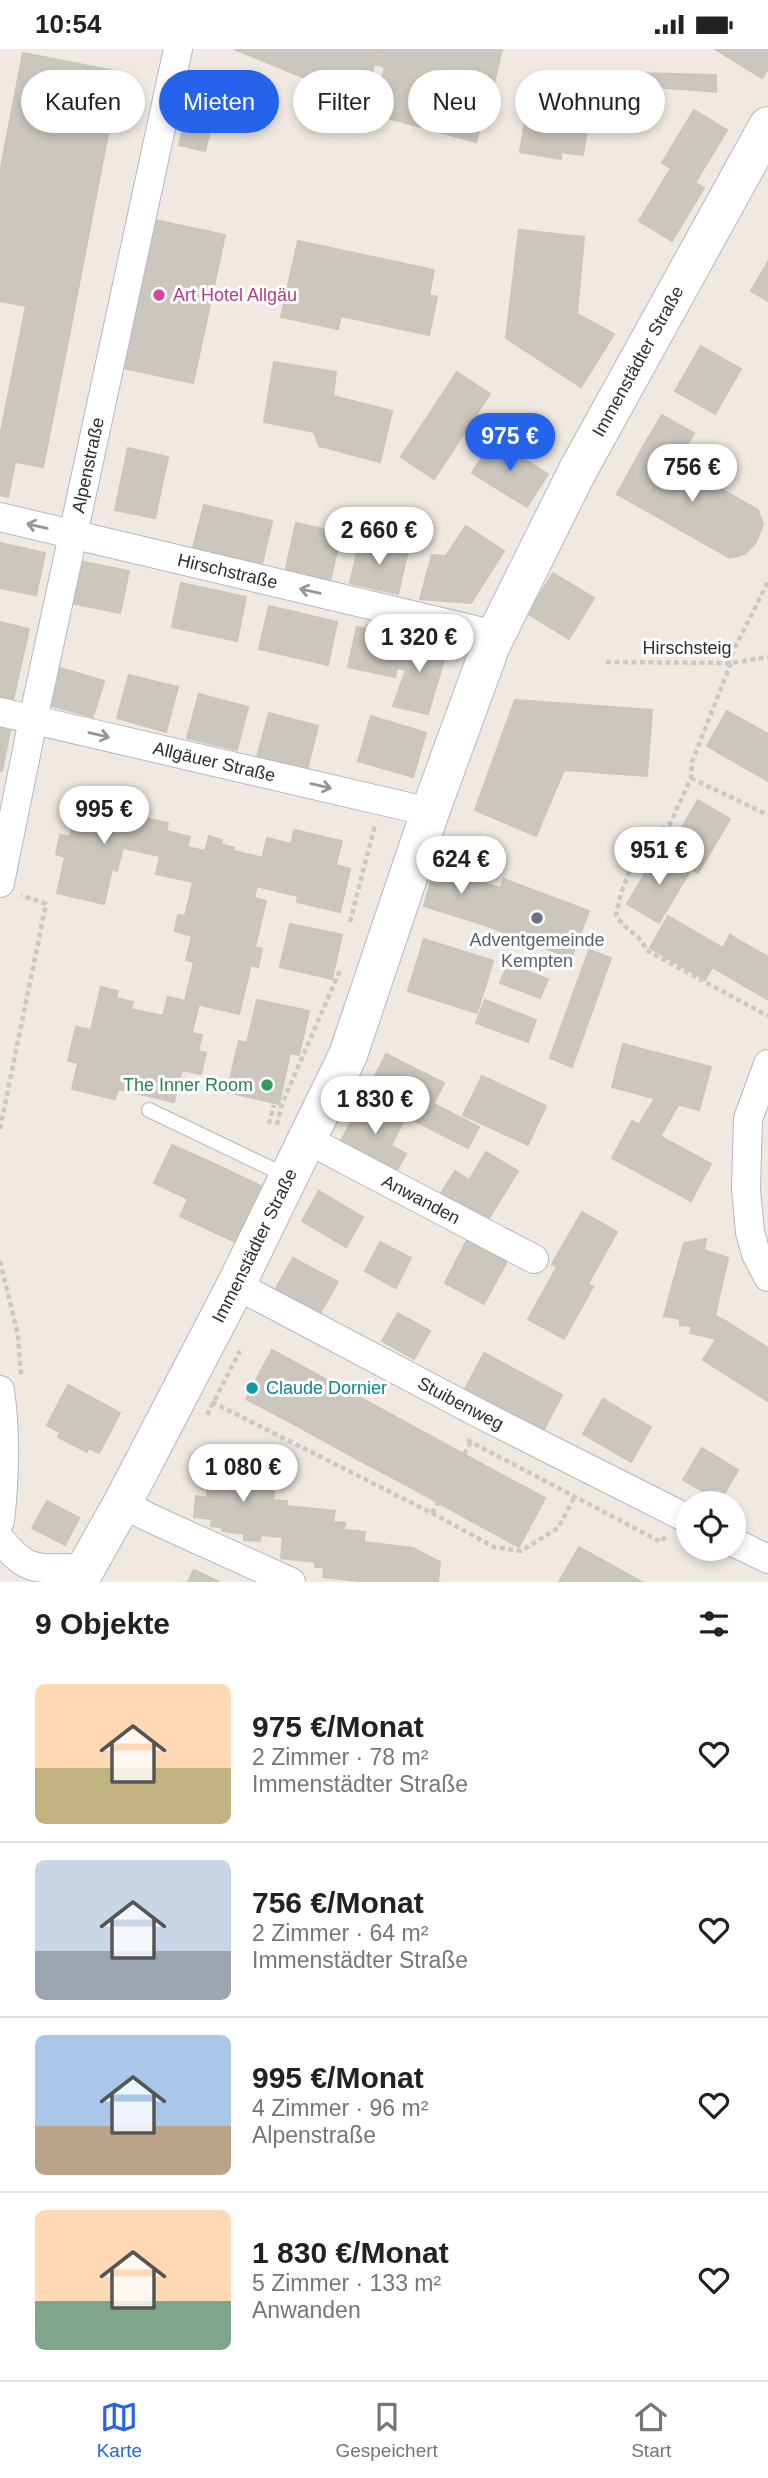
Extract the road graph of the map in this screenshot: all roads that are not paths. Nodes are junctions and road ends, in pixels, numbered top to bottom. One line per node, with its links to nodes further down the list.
1 (178, 49): 4 (street, Alpenstraße)
2 (768, 126): 5 (street, Immenstädter Straße)
3 (0, 517): 4 (street, Hirschstraße, one-way to 3)
4 (74, 534): 5 (street, Hirschstraße, one-way to 4); 7 (street, Alpenstraße)
5 (496, 635): 8 (street, Immenstädter Straße)
6 (0, 712): 7 (street, Allgäuer Straße)
7 (33, 720): 8 (street, Allgäuer Straße, one-way to 8); 9 (street, Alpenstraße)
8 (430, 812): 12 (street, Immenstädter Straße)
9 (6, 887)
10 (768, 1064): 15 (street)
11 (149, 1110): 13 (lane)
12 (306, 1139): 13 (street, Immenstädter Straße); 14 (street, Anwanden)
13 (288, 1177): 16 (street, Immenstädter Straße)
14 (534, 1259)
15 (768, 1277)
16 (236, 1285): 19 (street, Immenstädter Straße); 20 (street, Stuibenweg)
17 (0, 1390): 18 (street)
18 (2, 1439): 21 (street)
19 (117, 1512): 25 (street, Immenstädter Straße); 26 (street)
20 (676, 1513)
21 (0, 1521)
22 (0, 1539): 25 (street, Immenstädter Straße)
23 (746, 1548): 24 (street)
24 (768, 1559)
25 (66, 1577)
26 (291, 1582)

